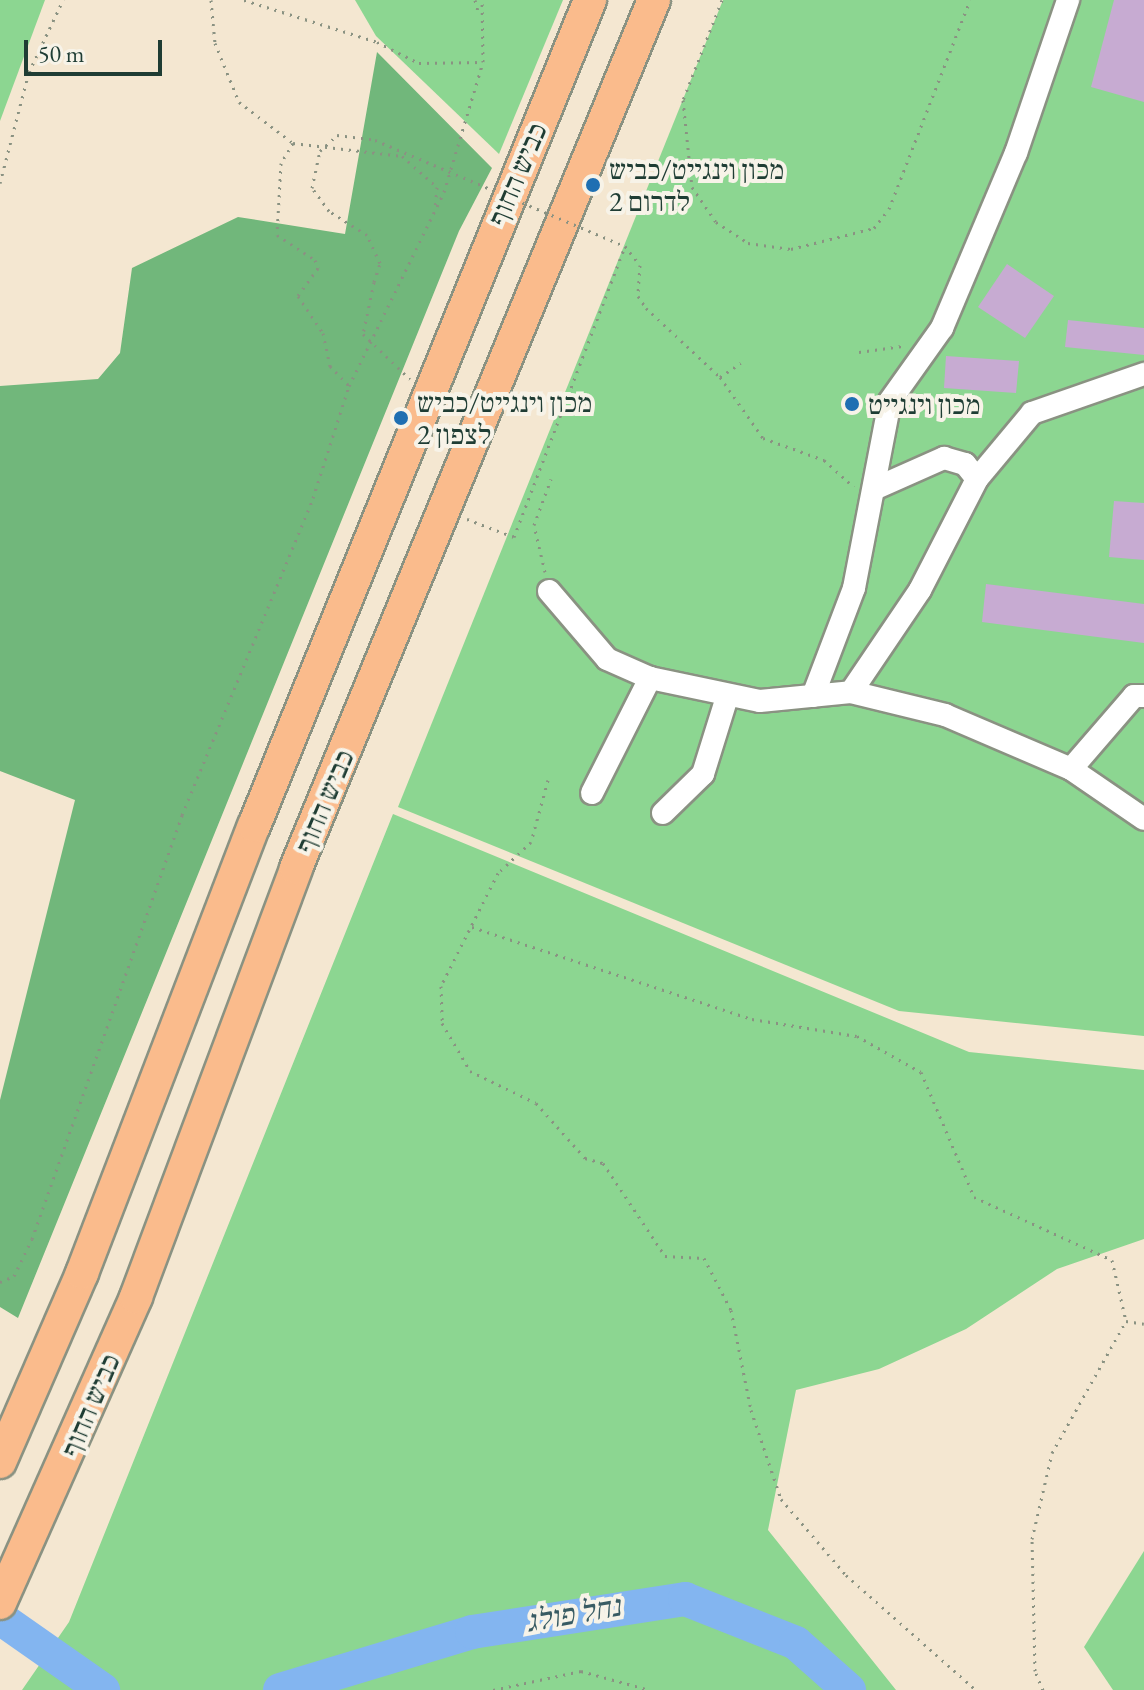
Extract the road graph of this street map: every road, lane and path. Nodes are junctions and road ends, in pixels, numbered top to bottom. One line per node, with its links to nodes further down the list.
1 (63, 0): 14 (path)
2 (211, 0): 13 (path)
3 (244, 0): 12 (path)
4 (475, 0): 11 (path)
5 (482, 0): 11 (path)
6 (590, 0): 24 (highway, כביש החוף)
7 (654, 0): 28 (highway, כביש החוף)
8 (722, 0): 9 (path)
9 (970, 0)
10 (1068, 0): 17 (street)
11 (478, 11): 12 (path)
12 (483, 62): 15 (path)
13 (293, 143): 15 (path); 23 (path)
14 (0, 183)
15 (435, 213): 18 (path)
16 (625, 246): 18 (path, bridge); 22 (path); 28 (path)
17 (930, 342): 19 (path); 27 (street)
18 (375, 343): 23 (path); 24 (path)
19 (859, 352)
20 (741, 363): 22 (path)
21 (1144, 374): 26 (street)
22 (720, 377): 29 (path)
23 (349, 386): 42 (path)
24 (427, 396): 45 (highway, כביש החוף)
25 (551, 479): 30 (path)
26 (977, 479): 27 (street); 32 (street)
27 (874, 489): 29 (street)
28 (445, 510): 46 (highway, כביש החוף)
29 (869, 512): 33 (street)
30 (549, 591): 31 (street)
31 (650, 678): 35 (street); 38 (street)
32 (851, 692): 33 (street); 36 (street)
33 (813, 696): 35 (street)
34 (1144, 696): 36 (street)
35 (727, 697): 39 (street)
36 (1071, 769): 40 (street)
37 (548, 780): 41 (path)
38 (592, 793)
39 (663, 813)
40 (1144, 819)
41 (472, 927): 43 (path); 49 (path)
42 (0, 1282)
43 (1126, 1321): 44 (path); 50 (path)
44 (1144, 1324)
45 (0, 1462)
46 (0, 1603)
47 (493, 1690): 48 (path)
48 (650, 1690)
49 (976, 1690)
50 (1043, 1690)

